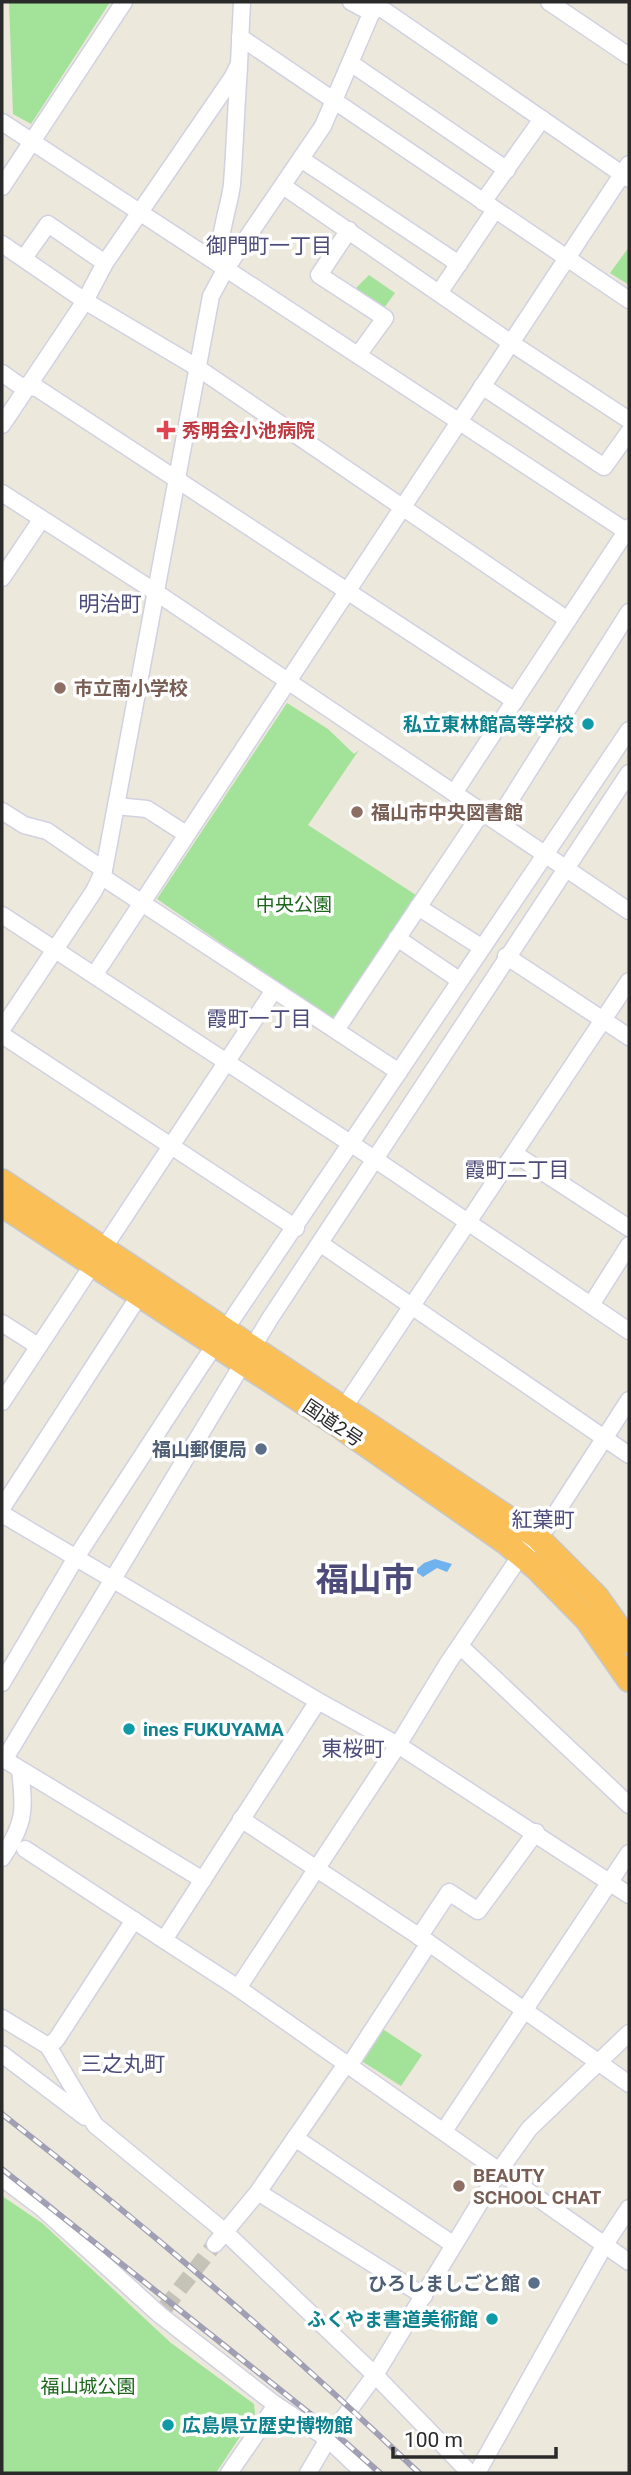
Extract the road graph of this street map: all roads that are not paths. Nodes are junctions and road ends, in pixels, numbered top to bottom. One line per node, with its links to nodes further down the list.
1 (124, 2): 13 (street)
2 (242, 2): 6 (street)
3 (351, 2): 5 (street)
4 (549, 2): 7 (street)
5 (374, 6): 9 (street); 11 (street)
6 (240, 37): 8 (street); 10 (street)
7 (629, 55)
8 (239, 64): 20 (street); 27 (street)
9 (352, 64): 10 (street); 15 (street)
10 (336, 102): 14 (street); 19 (street)
11 (542, 119): 15 (street); 16 (street)
12 (2, 122): 13 (street)
13 (33, 142): 18 (street); 20 (street)
14 (301, 159): 17 (street); 26 (street)
15 (507, 170): 19 (street)
16 (627, 172): 24 (street)
17 (283, 186): 21 (street); 27 (street)
18 (2, 187)
19 (489, 206): 24 (street); 26 (street)
20 (140, 211): 25 (street); 27 (street)
21 (349, 230): 28 (street); 32 (street)
22 (2, 244): 23 (street)
23 (24, 258): 25 (street); 29 (street)
24 (566, 259): 30 (street); 31 (street)
25 (105, 263): 29 (street)
26 (459, 264): 28 (street)
27 (225, 270): 32 (street); 33 (street)
28 (439, 293): 31 (street)
29 (85, 300): 33 (street); 35 (street)
30 (629, 300)
31 (511, 343): 36 (street); 37 (street)
32 (358, 355): 38 (street)
33 (198, 368): 41 (street); 43 (street)
34 (2, 373): 35 (street)
35 (28, 386): 39 (street); 41 (street)
36 (482, 386): 38 (street); 40 (street)
37 (629, 420)
38 (459, 421): 43 (street); 45 (street)
39 (2, 425)
40 (629, 432)
41 (178, 481): 47 (street); 48 (street)
42 (2, 493): 44 (street)
43 (401, 508): 47 (street); 50 (street)
44 (41, 520): 46 (street); 48 (street)
45 (628, 531): 50 (street)
46 (2, 578)
47 (348, 592): 51 (street); 52 (street)
48 (157, 593): 51 (street); 56 (street)
49 (629, 612): 59 (street)
50 (568, 620): 52 (street)
51 (286, 682): 55 (street); 60 (street)
52 (515, 701): 55 (street)
53 (629, 730): 61 (street)
54 (629, 773): 62 (street)
55 (454, 793): 58 (street)
56 (116, 806): 60 (street); 63 (street)
57 (2, 811): 63 (street)
58 (482, 812): 59 (street); 65 (street)
59 (497, 821): 61 (street)
60 (186, 834): 64 (street)
61 (544, 853): 62 (street); 69 (street)
62 (566, 868): 66 (street); 71 (street)
63 (103, 873): 64 (street); 70 (street)
64 (142, 902): 72 (street); 75 (street)
65 (418, 907): 68 (street); 69 (street)
66 (629, 911)
67 (2, 915): 70 (street)
68 (397, 937): 73 (street); 78 (street)
69 (481, 947): 73 (street)
70 (55, 949): 72 (street); 77 (street)
71 (506, 956): 76 (street); 86 (street)
72 (95, 974): 81 (street)
73 (459, 980): 82 (street)
74 (629, 981): 76 (street)
75 (274, 990): 78 (street); 81 (street)
76 (604, 1021): 80 (street); 85 (street)
77 (2, 1029)
78 (336, 1030): 82 (street)
79 (2, 1035): 83 (street)
80 (629, 1037)
81 (226, 1062): 83 (street); 84 (street)
82 (399, 1072): 84 (street)
83 (170, 1144): 90 (street); 94 (street)
84 (350, 1144): 86 (street); 90 (street)
85 (515, 1154): 89 (street); 91 (street)
86 (376, 1160): 89 (street); 92 (street)
87 (2, 1181): 94 (highway, 国道2号)
88 (2, 1205): 94 (highway, 国道2号)
89 (468, 1223): 96 (street); 97 (street)
90 (296, 1228): 100 (street)
91 (629, 1228)
92 (321, 1244): 96 (street); 102 (street)
93 (629, 1245): 97 (street)
94 (96, 1257): 95 (highway, 国道2号); 100 (highway, 国道2号); 101 (street)
95 (139, 1296): 100 (highway, 国道2号); 108 (street)
96 (412, 1305): 105 (street); 106 (street)
97 (591, 1305): 99 (street)
98 (2, 1323): 101 (street)
99 (629, 1331)
100 (221, 1338): 102 (highway, 国道2号); 112 (street)
101 (38, 1346): 104 (street)
102 (247, 1356): 105 (highway, 国道2号); 111 (highway, 国道2号); 113 (street)
103 (629, 1400): 106 (street)
104 (2, 1402)
105 (345, 1406): 110 (highway, 国道2号)
106 (606, 1436): 107 (street); 110 (street)
107 (629, 1455)
108 (2, 1508)
109 (2, 1514): 112 (street)
110 (537, 1536): 111 (street); 114 (highway, 国道2号)
111 (521, 1555): 115 (street); 116 (highway, 国道2号)
112 (75, 1559): 113 (street); 117 (street)
113 (113, 1578): 118 (street); 120 (street)
114 (629, 1642)
115 (460, 1646): 119 (street); 122 (street)
116 (629, 1680)
117 (2, 1683)
118 (318, 1701): 119 (street); 123 (street)
119 (398, 1745): 124 (street); 128 (street)
120 (3, 1759): 121 (street)
121 (20, 1770): 127 (street); 129 (street)
122 (629, 1805)
123 (242, 1819): 128 (street); 129 (street)
124 (536, 1832): 130 (street); 134 (street)
125 (25, 1849): 132 (street)
126 (629, 1853): 130 (street)
127 (2, 1858)
128 (317, 1869): 134 (street); 135 (street)
129 (203, 1880): 133 (street)
130 (610, 1882): 131 (street); 136 (street)
131 (629, 1895)
132 (134, 1920): 133 (street); 139 (street)
133 (164, 1940): 135 (street)
134 (424, 1940): 136 (street); 142 (street)
135 (238, 1988): 142 (street)
136 (524, 2008): 141 (street); 145 (street)
137 (2, 2018): 139 (street)
138 (629, 2033): 141 (street)
139 (48, 2046): 144 (street)
140 (2, 2054): 144 (street)
141 (597, 2062): 143 (street); 147 (street)
142 (346, 2064): 145 (street); 146 (street)
143 (629, 2084)
144 (95, 2125): 151 (street)
145 (444, 2131): 147 (street)
146 (295, 2138): 149 (street); 152 (street)
147 (499, 2171): 152 (street); 153 (street)
148 (2, 2178): 157 (street)
149 (258, 2192): 151 (street); 155 (street)
150 (629, 2208): 153 (street)
151 (219, 2237): 156 (street)
152 (454, 2245): 155 (street)
153 (604, 2246): 154 (street); 163 (street)
154 (629, 2262)
155 (424, 2296): 156 (street)
156 (375, 2375): 158 (street); 162 (street)
157 (276, 2405): 158 (street); 159 (street)
158 (328, 2439): 160 (street); 161 (street)
159 (229, 2473)
160 (308, 2473)
161 (364, 2473)
162 (470, 2473)
163 (478, 2473)

